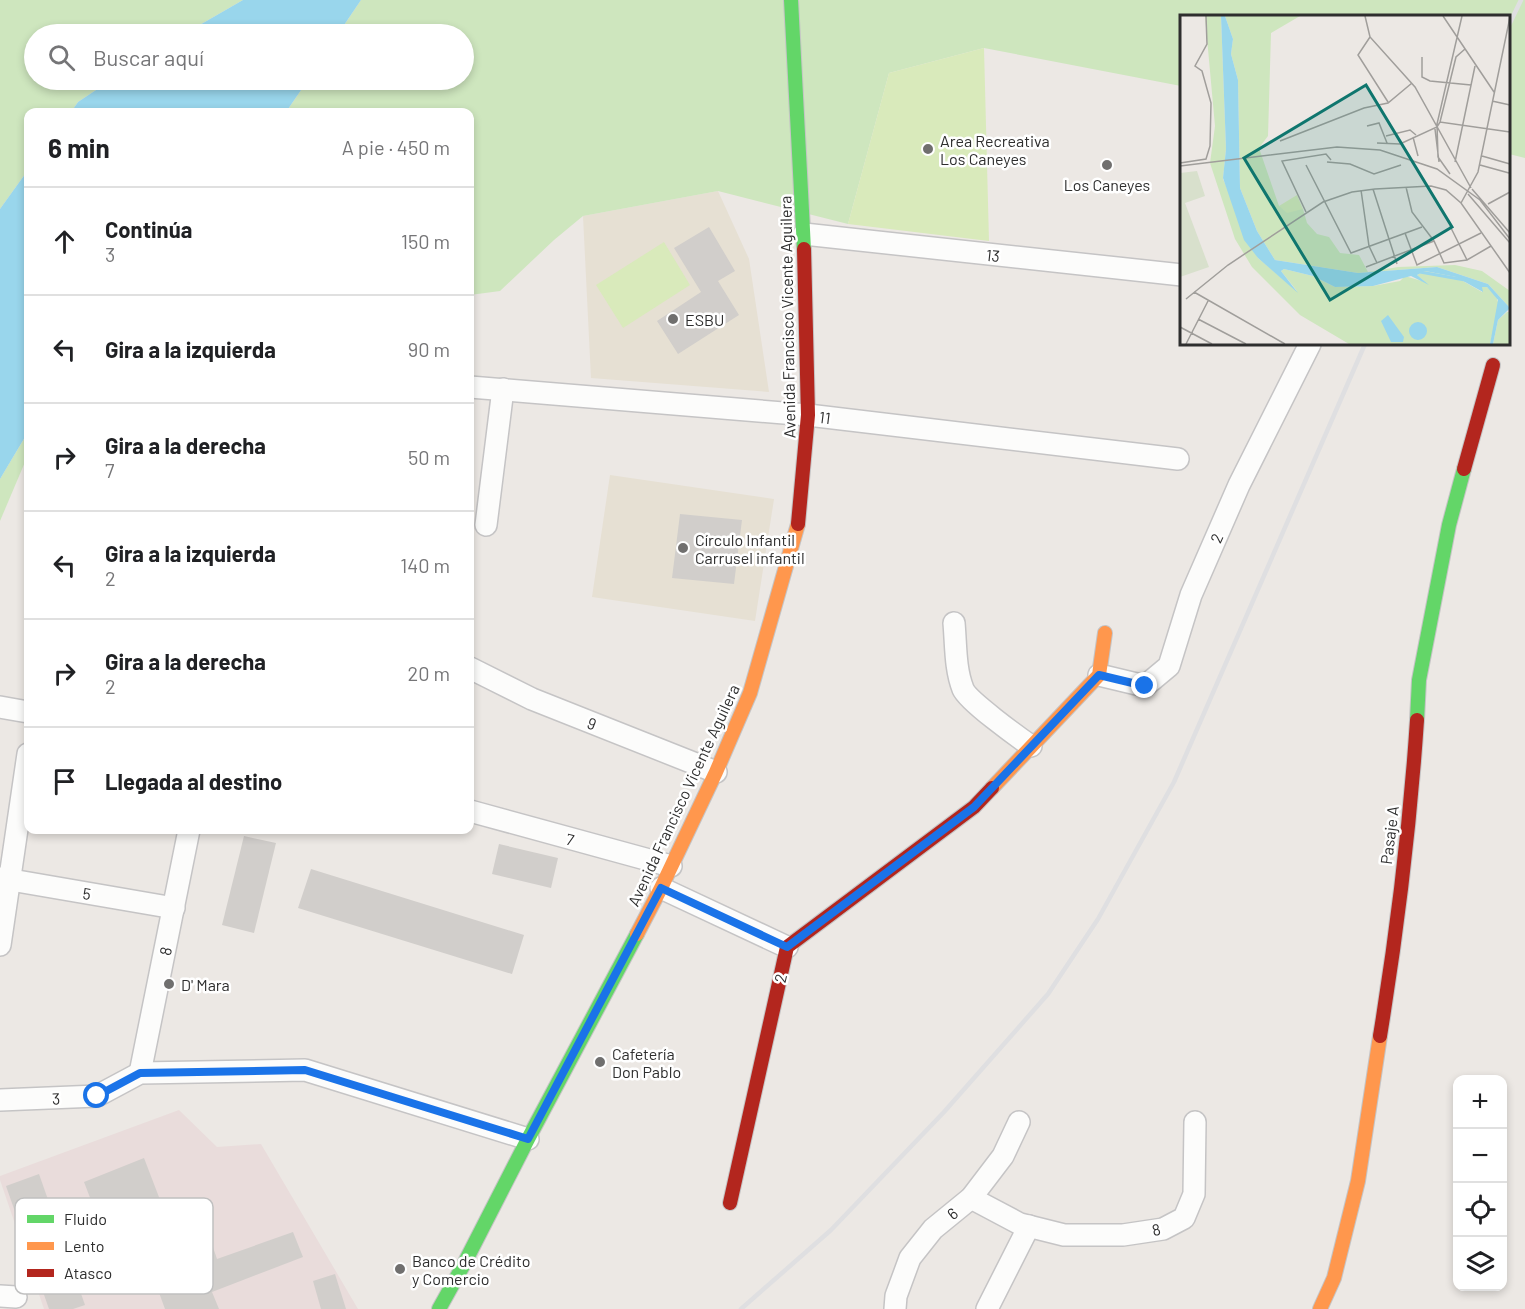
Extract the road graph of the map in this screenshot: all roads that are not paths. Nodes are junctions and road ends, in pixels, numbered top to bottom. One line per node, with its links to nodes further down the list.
1 (791, 1): 2 (street, Avenida Francisco Vicente Aguilera)
2 (804, 234): 3 (street, 13); 8 (street, Avenida Francisco Vicente Aguilera)
3 (1180, 275)
4 (1309, 345): 14 (street, 2)
5 (1493, 364): 39 (street, Pasaje A)
6 (474, 387): 7 (street, 11)
7 (503, 389): 8 (street, 11); 10 (street)
8 (808, 415): 9 (street, 11); 18 (street, Avenida Francisco Vicente Aguilera)
9 (1178, 459)
10 (486, 525)
11 (954, 623): 17 (street)
12 (1105, 633): 14 (street)
13 (474, 670): 18 (street, 9)
14 (1099, 675): 17 (street)
15 (0, 707): 16 (street)
16 (24, 711)
17 (1031, 746): 27 (street)
18 (716, 772): 22 (street, Avenida Francisco Vicente Aguilera)
19 (24, 776): 23 (street)
20 (474, 812): 22 (street, 7)
21 (188, 834): 25 (street, 8)
22 (671, 866): 24 (street, Avenida Francisco Vicente Aguilera)
23 (5, 879): 25 (street, 5); 26 (street)
24 (661, 888): 27 (street); 32 (street, Avenida Francisco Vicente Aguilera)
25 (174, 908): 28 (street, 8)
26 (0, 945)
27 (787, 947): 34 (street, 2)
28 (140, 1073): 29 (street, 3); 32 (street, 3)
29 (0, 1100)
30 (1019, 1122): 33 (street, 6)
31 (1195, 1122): 35 (street, 8)
32 (528, 1139): 36 (street, Avenida Francisco Vicente Aguilera)
33 (971, 1198): 35 (street, 8); 37 (street, 6)
34 (730, 1203)
35 (1029, 1226): 38 (street)
36 (439, 1309)
37 (895, 1309)
38 (987, 1309)
39 (1320, 1309)

